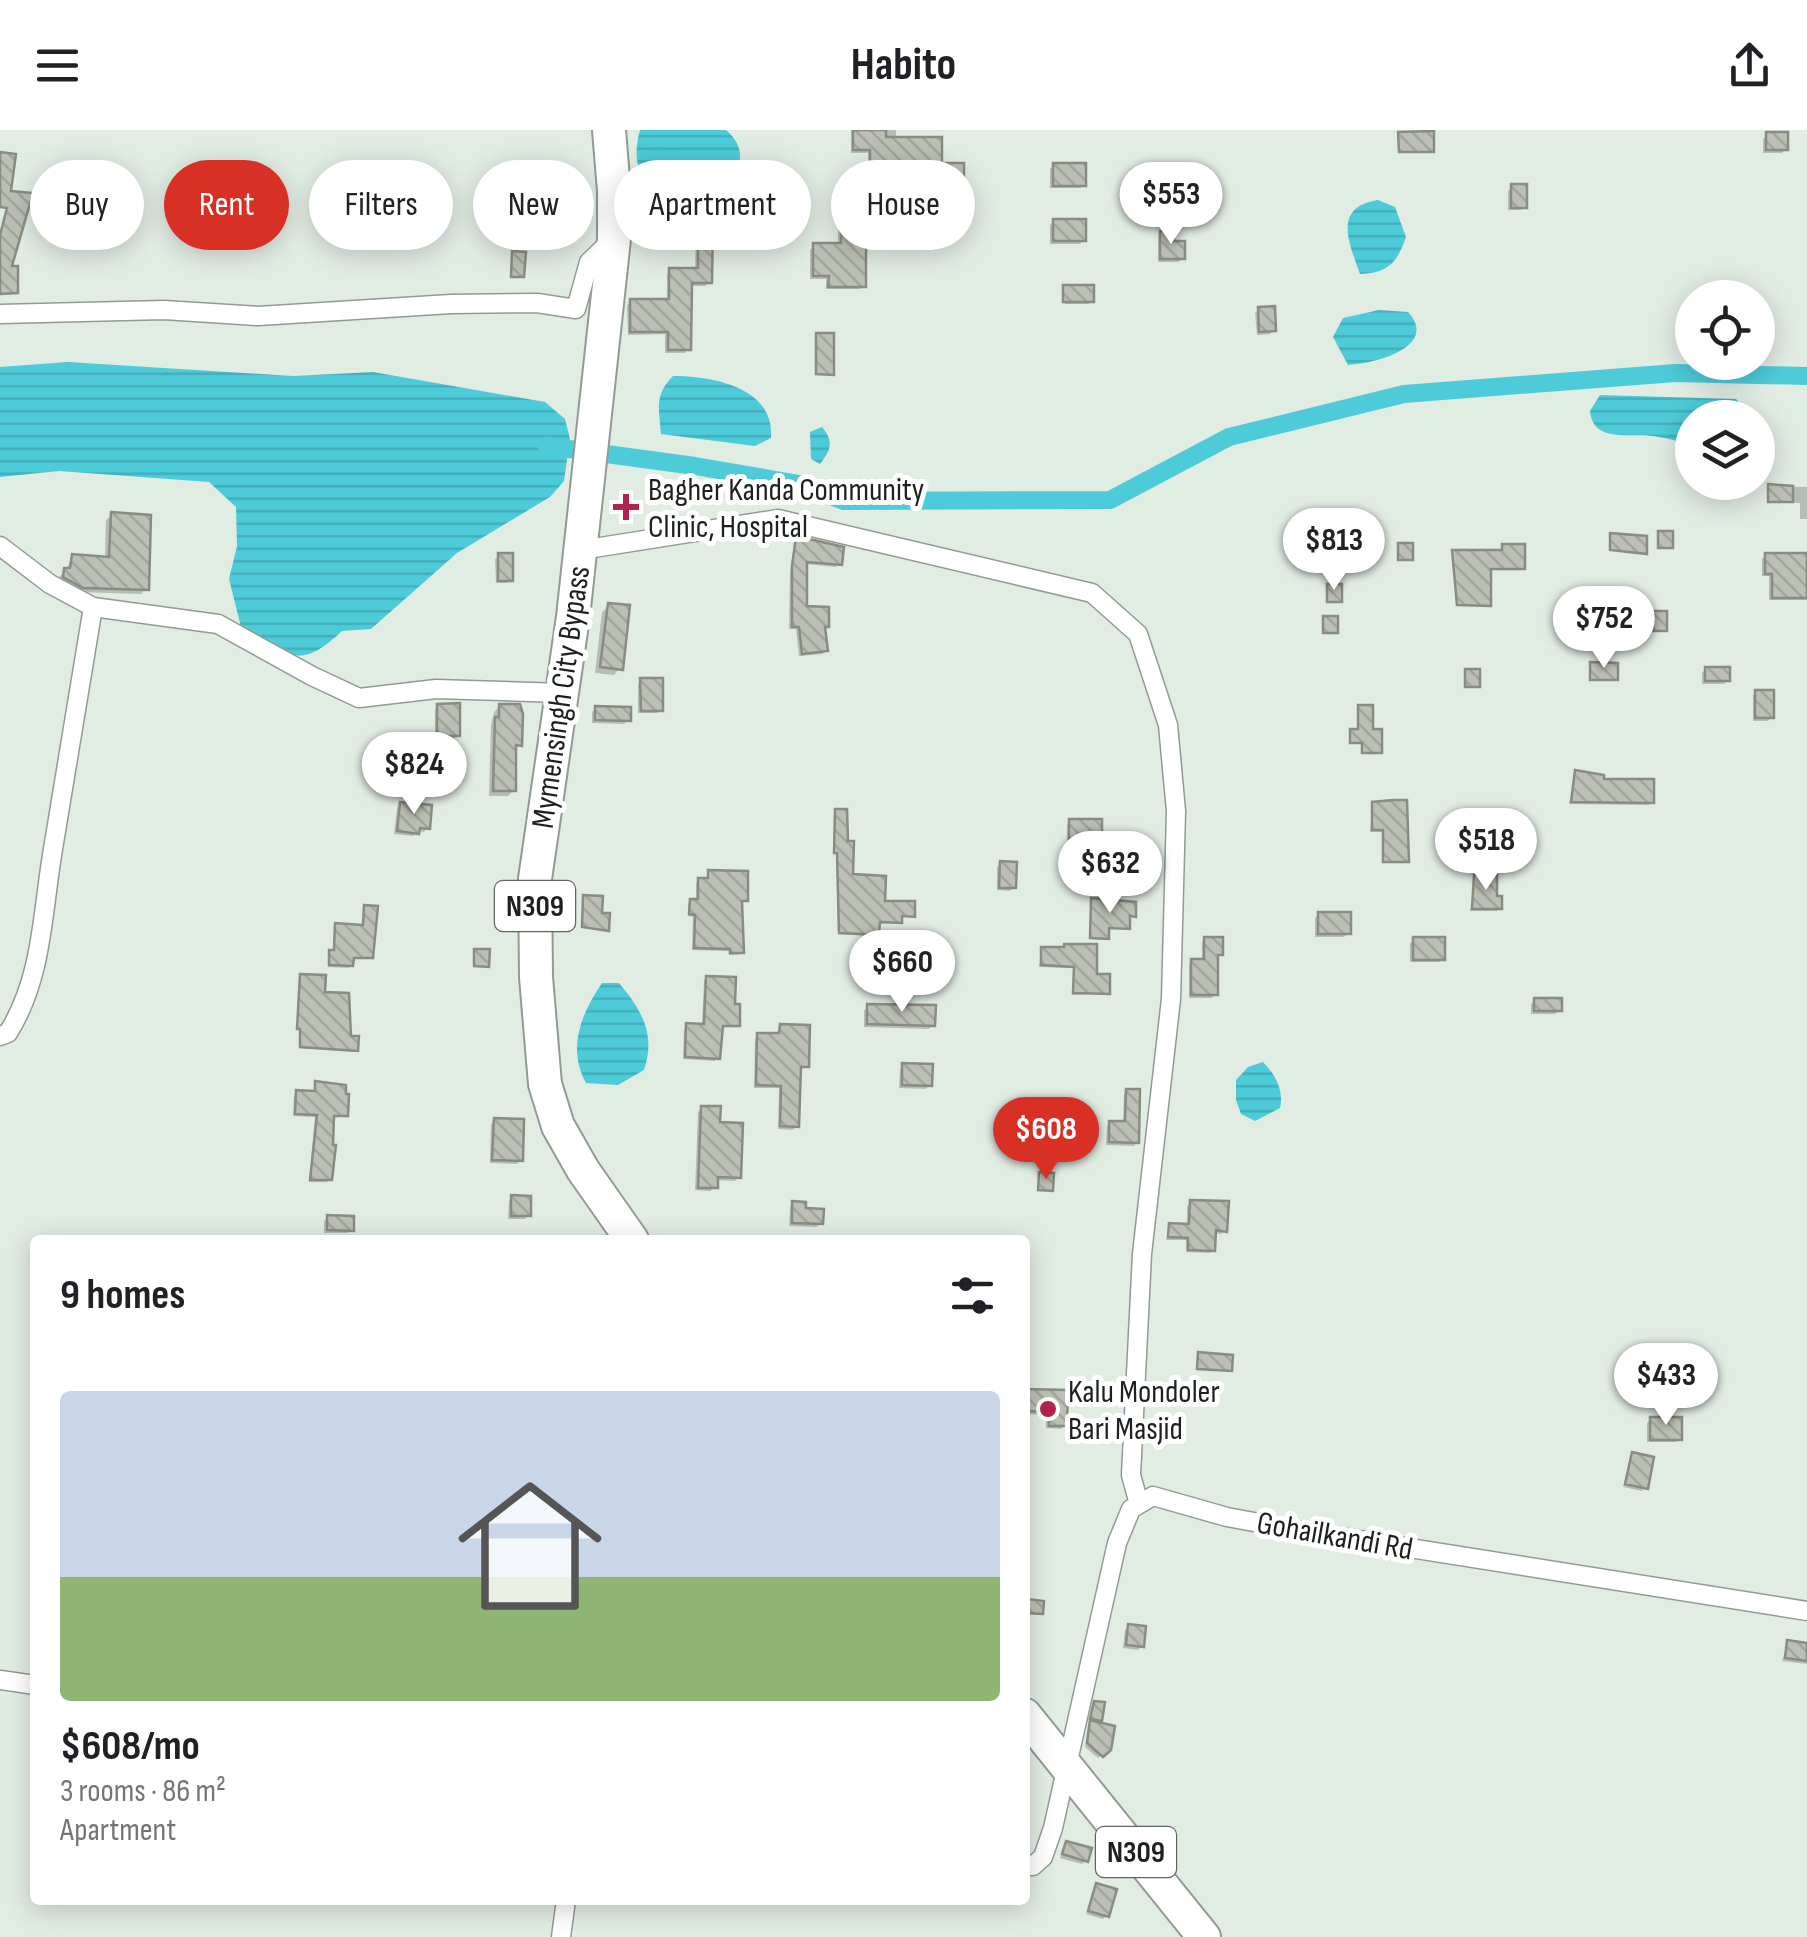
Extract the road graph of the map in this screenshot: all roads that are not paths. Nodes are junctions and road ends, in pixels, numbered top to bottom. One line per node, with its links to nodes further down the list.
1 (609, 130): 2 (highway, Mymensingh City Bypass)
2 (614, 191)
3 (614, 238): 4 (street); 6 (highway, Mymensingh City Bypass)
4 (0, 314)
5 (0, 546): 7 (street)
6 (581, 550): 8 (highway, Mymensingh City Bypass / N309); 11 (street)
7 (94, 607): 8 (street); 9 (street)
8 (562, 693): 10 (highway, Mymensingh City Bypass / N309)
9 (0, 1036)
10 (627, 1235)
11 (1139, 1504): 12 (street, Gohailkandi Rd); 16 (street)
12 (1807, 1611)
13 (0, 1680): 14 (street)
14 (30, 1683)
15 (1030, 1721): 16 (highway, N309)
16 (1067, 1767): 17 (street); 20 (highway, N309)
17 (1030, 1866)
18 (565, 1905): 19 (street)
19 (562, 1937)
20 (1204, 1937)

